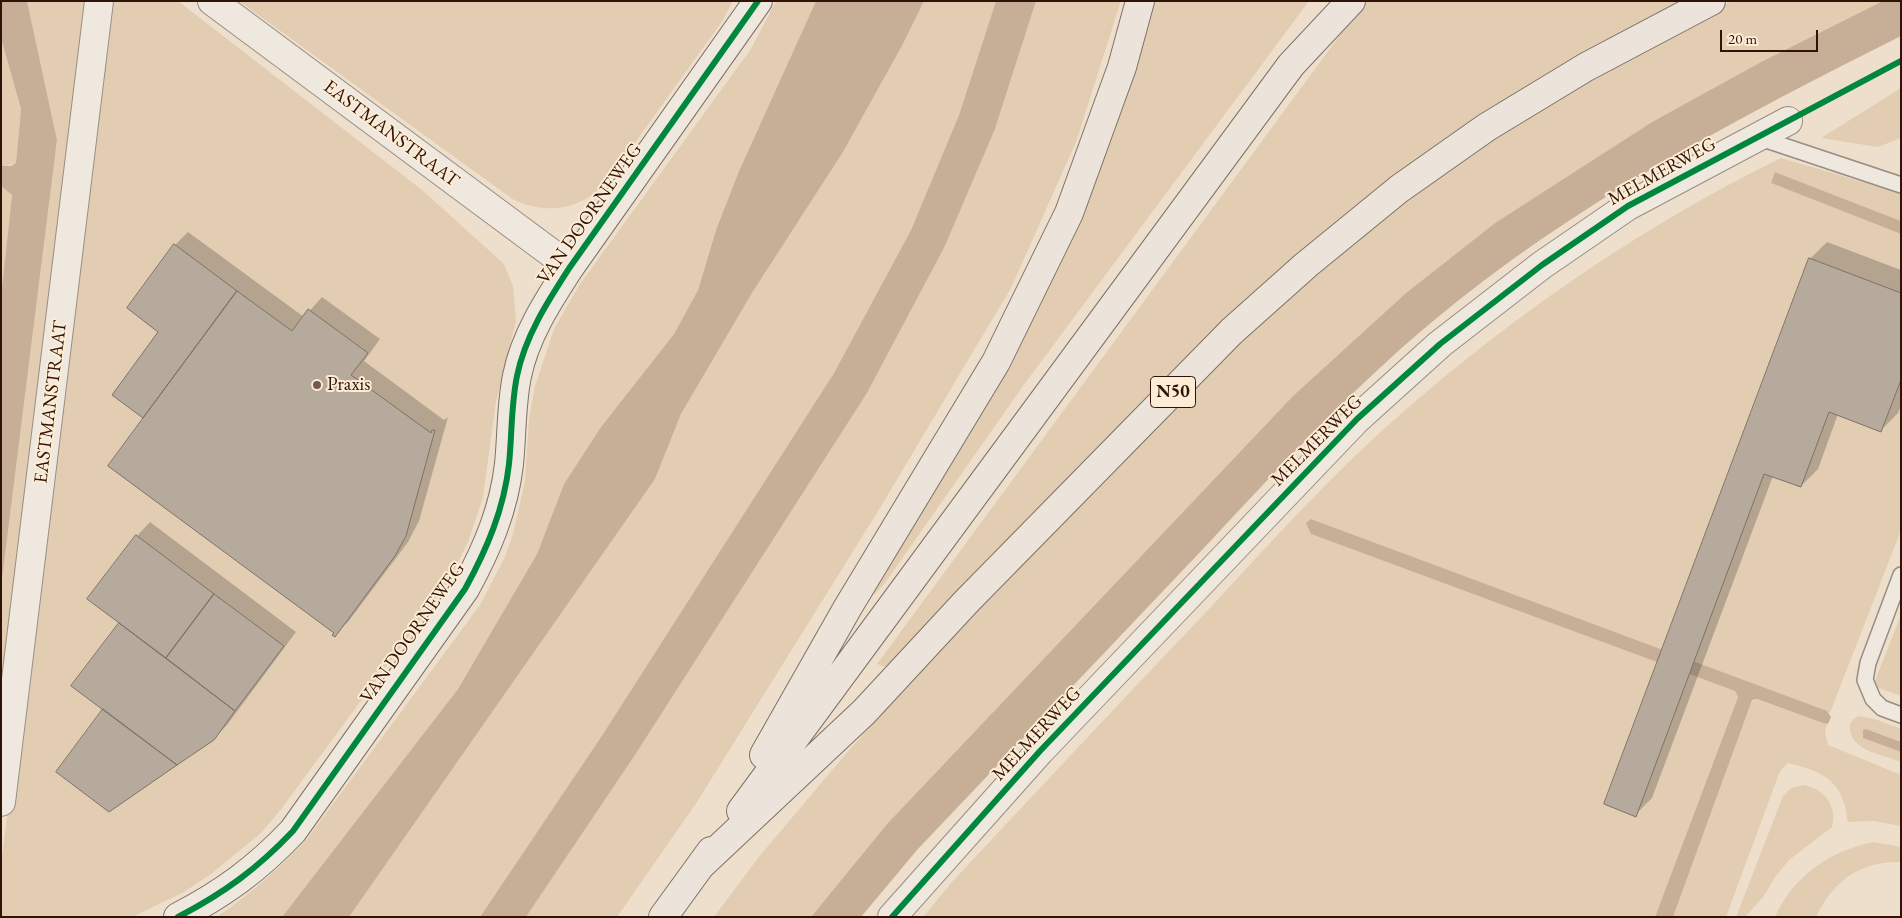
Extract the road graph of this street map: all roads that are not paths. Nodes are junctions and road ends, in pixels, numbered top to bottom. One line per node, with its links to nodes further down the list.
1 (99, 1): 15 (street, EASTMANSTRAAT)
2 (212, 1): 12 (street, EASTMANSTRAAT)
3 (758, 1): 12 (street, VAN DOORNEWEG)
4 (1140, 1): 16 (highway, N50)
5 (1326, 1): 8 (highway, N50)
6 (1351, 1): 8 (highway, N50)
7 (1711, 1): 16 (highway, N50)
8 (1291, 65): 16 (highway, N50)
9 (1788, 121): 10 (street, MELMERWEG)
10 (1758, 137): 11 (lane); 19 (street, MELMERWEG)
11 (1901, 186)
12 (570, 267): 17 (street, VAN DOORNEWEG)
13 (1901, 575): 14 (lane)
14 (1901, 715)
15 (2, 788)
16 (701, 865): 18 (highway, N50)
17 (178, 917)
18 (663, 917)
19 (892, 917)

